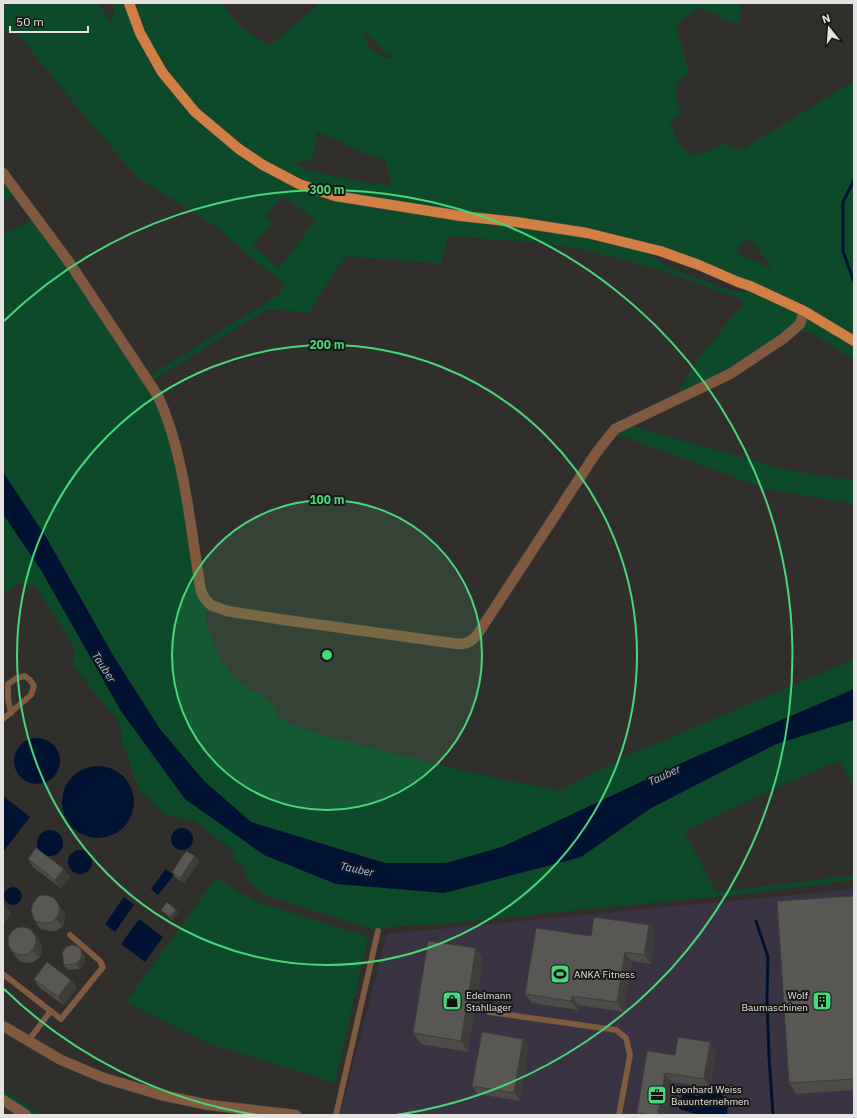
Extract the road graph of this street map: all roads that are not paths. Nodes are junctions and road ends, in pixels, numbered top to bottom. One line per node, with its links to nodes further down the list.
1 (129, 3): 3 (main road)
2 (3, 173): 3 (street)
3 (804, 311): 4 (main road)
4 (854, 341)
5 (11, 713): 5 (lane); 6 (lane)
6 (3, 719)
7 (378, 931): 17 (lane)
8 (70, 935): 10 (lane)
9 (3, 974): 10 (lane)
10 (50, 1012): 13 (lane)
11 (489, 1012): 18 (lane)
12 (3, 1026): 13 (street)
13 (28, 1041): 16 (street)
14 (3, 1100): 15 (street)
15 (26, 1115)
16 (296, 1115)
17 (336, 1115)
18 (619, 1115)

